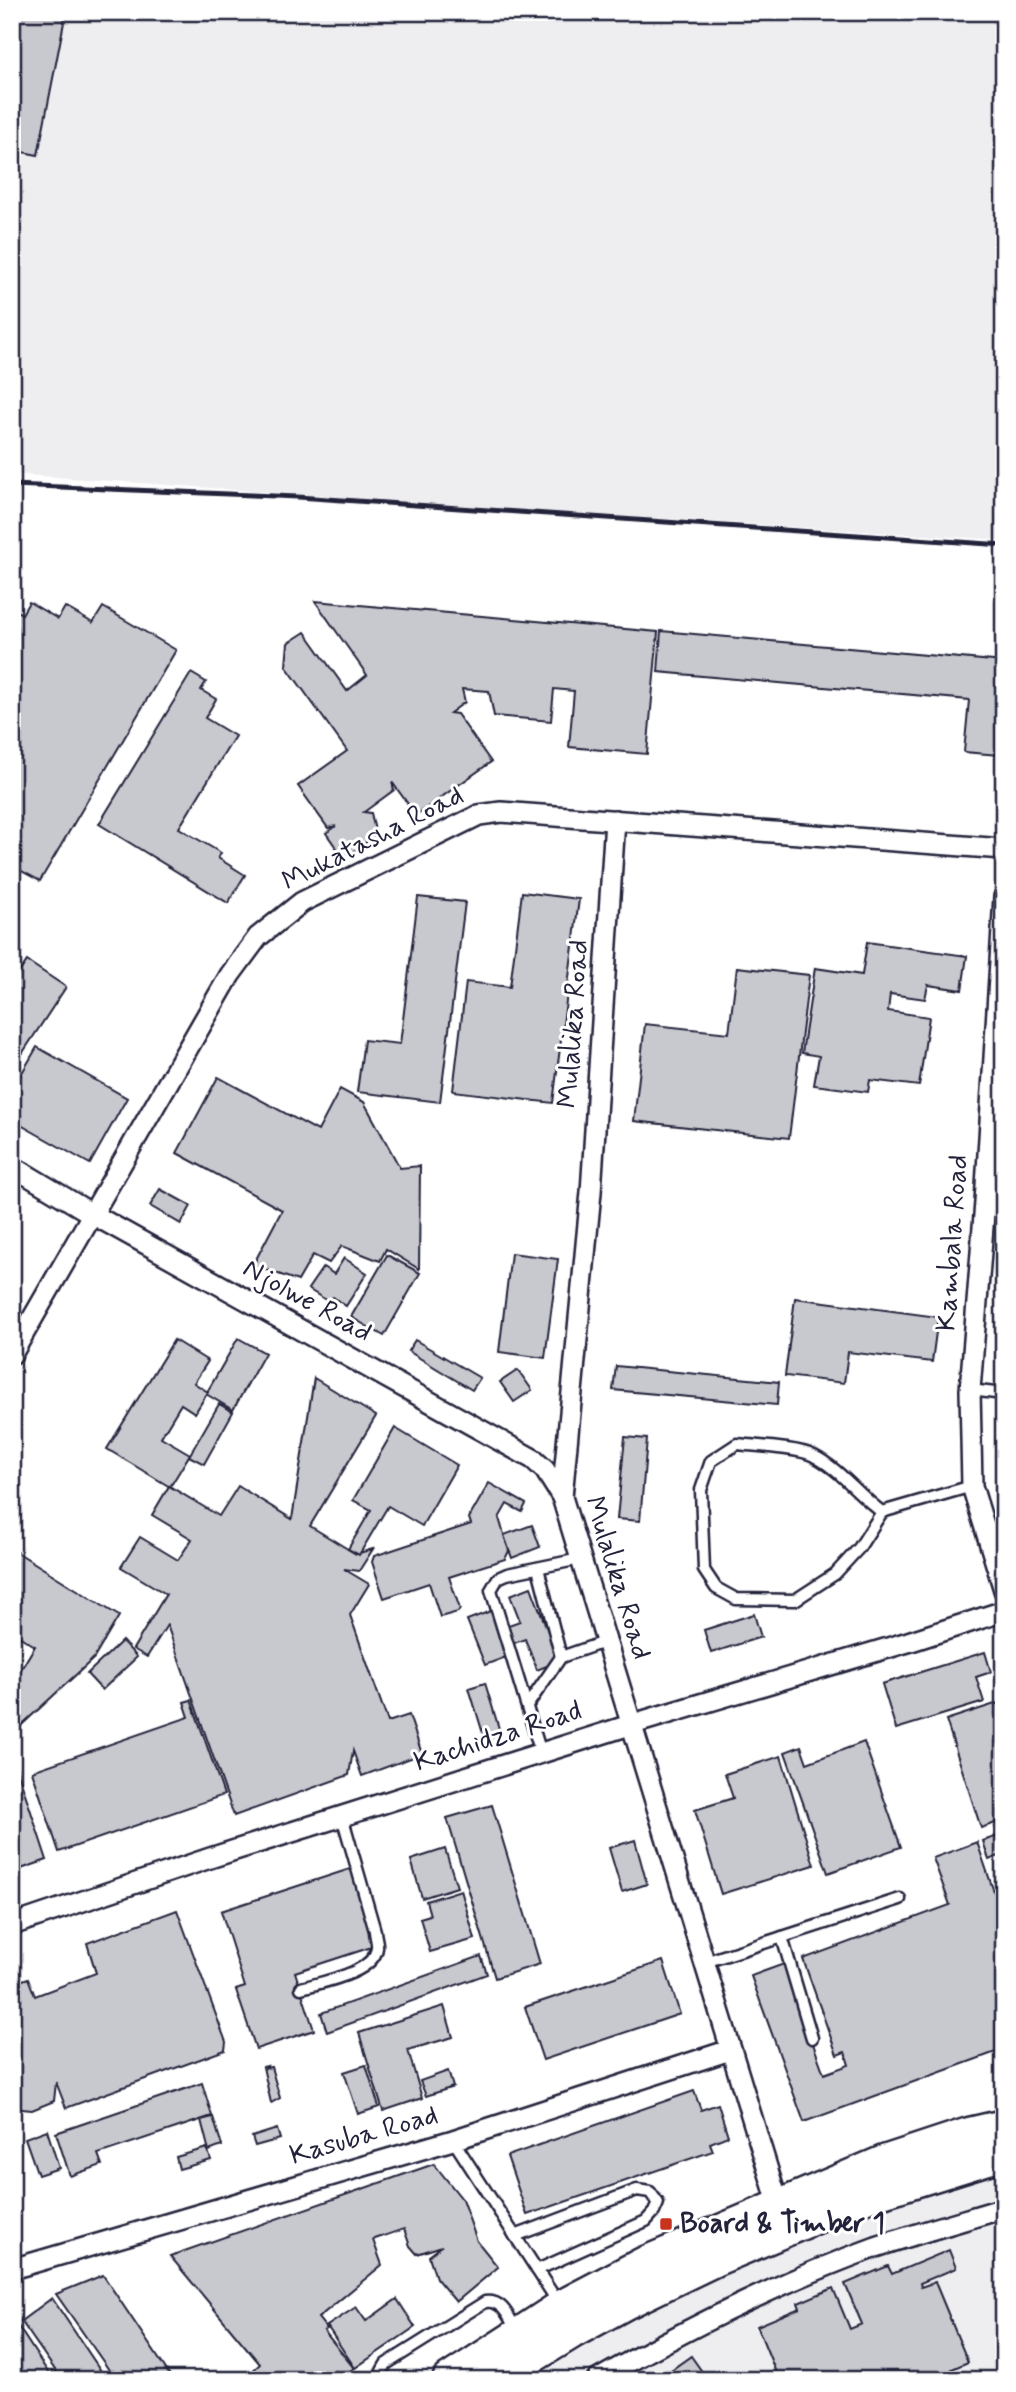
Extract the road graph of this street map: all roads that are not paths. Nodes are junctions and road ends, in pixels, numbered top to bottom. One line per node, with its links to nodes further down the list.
1 (615, 820): 2 (street, Mukatasha Road); 5 (street, Mukatasha Road); 10 (street, Mulalika Road)
2 (1004, 849)
3 (1004, 897): 7 (street, Kambala Road)
4 (12, 1166): 5 (street, Njolwe Road)
5 (92, 1213): 6 (street, Mukatasha Road); 10 (street, Njolwe Road)
6 (12, 1354)
7 (970, 1390): 8 (lane); 9 (street, Kambala Road)
8 (1004, 1394)
9 (972, 1486): 11 (lane); 14 (street, Kambala Road)
10 (562, 1497): 12 (street, Mulalika Road)
11 (883, 1512): 11 (lane)
12 (580, 1559): 13 (lane); 16 (street, Mulalika Road)
13 (538, 1568): 17 (lane); 18 (lane)
14 (1004, 1590)
15 (1004, 1611): 19 (street, Kachidza Road)
16 (607, 1642): 17 (lane); 19 (street, Mulalika Road)
17 (561, 1657): 18 (lane)
18 (527, 1706): 20 (lane)
19 (633, 1724): 20 (street, Kachidza Road); 25 (street, Mulalika Road)
20 (541, 1753): 21 (street, Kachidza Road)
21 (342, 1816): 23 (street, Kachidza Road); 26 (lane)
22 (900, 1899): 24 (lane)
23 (12, 1925)
24 (782, 1937): 25 (lane); 27 (lane)
25 (705, 1962): 28 (street, Mulalika Road)
26 (301, 1988)
27 (812, 2038)
28 (730, 2050): 30 (street, Kasuba Road); 33 (street, Mulalika Road)
29 (1004, 2126): 33 (main road)
30 (453, 2140): 34 (lane); 35 (street, Kasuba Road)
31 (1004, 2153): 33 (main road)
32 (1004, 2208): 42 (street)
33 (782, 2217): 37 (main road); 41 (main road)
34 (515, 2236): 36 (lane); 36 (lane)
35 (12, 2269)
36 (537, 2270): 37 (lane)
37 (561, 2307): 38 (main road)
38 (520, 2334): 39 (lane); 40 (main road)
39 (384, 2380)
40 (449, 2380)
41 (494, 2380)
42 (597, 2380)

